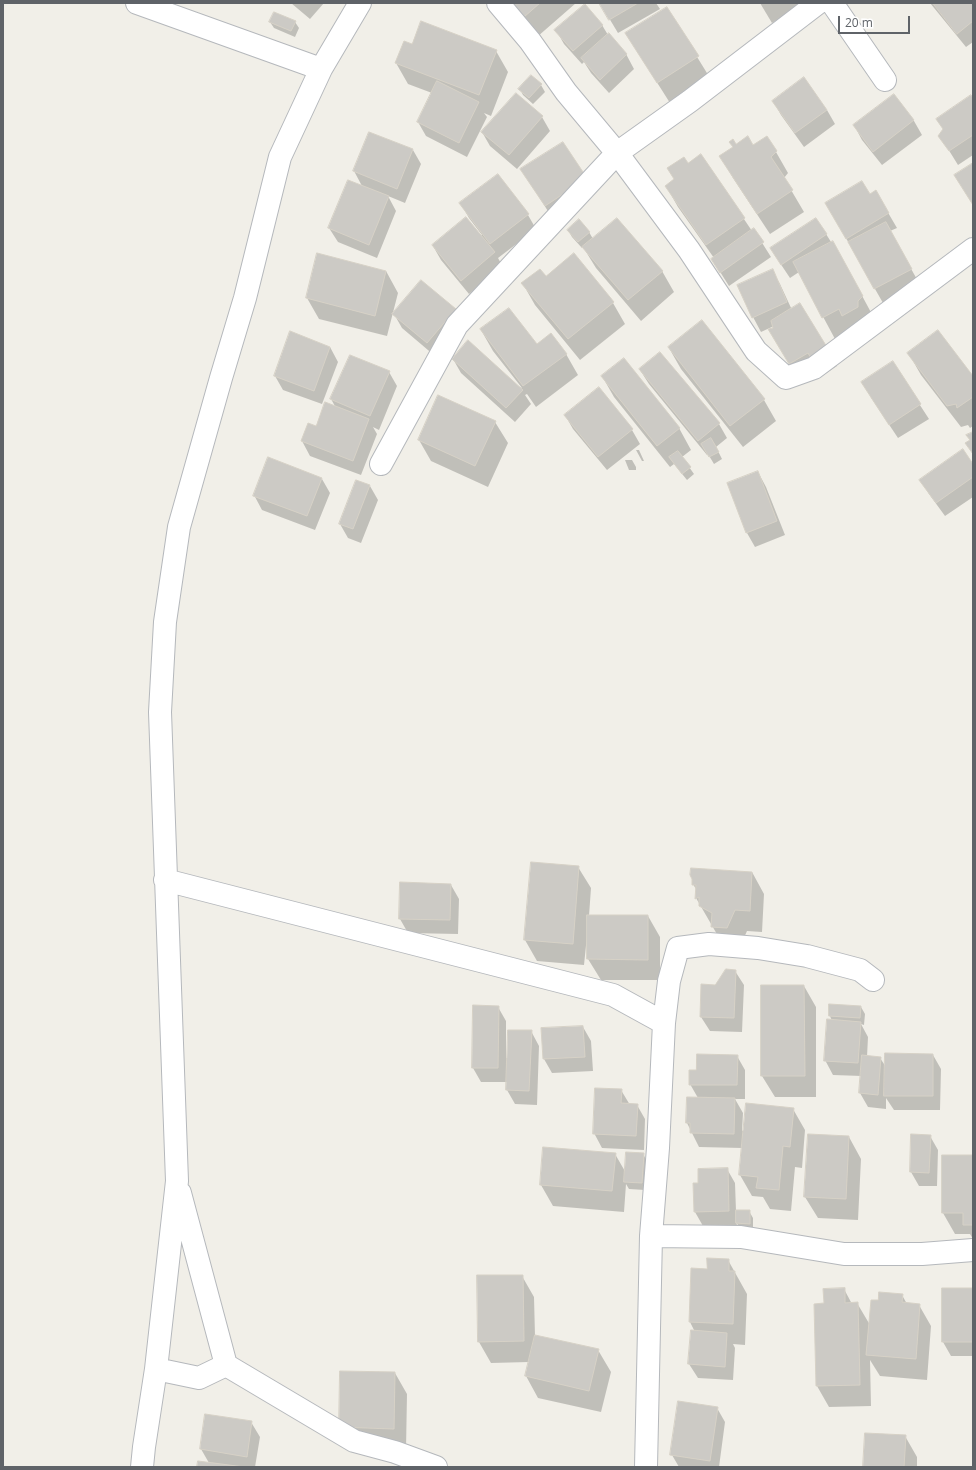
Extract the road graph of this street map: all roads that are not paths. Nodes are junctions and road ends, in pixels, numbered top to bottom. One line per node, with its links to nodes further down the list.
1 (137, 3): 6 (street)
2 (360, 3): 6 (street)
3 (498, 3): 8 (street)
4 (818, 3): 8 (street)
5 (832, 3): 7 (street)
6 (321, 69): 11 (street)
7 (885, 80)
8 (617, 153): 9 (street); 10 (street)
9 (973, 248)
10 (381, 464)
11 (165, 880): 13 (street); 14 (street)
12 (873, 980): 13 (street)
13 (664, 1023): 15 (street)
14 (177, 1180): 17 (street); 18 (street)
15 (651, 1236): 16 (street); 21 (street)
16 (973, 1250)
17 (226, 1364): 18 (street); 20 (street)
18 (156, 1368): 19 (street)
19 (142, 1467)
20 (436, 1467)
21 (646, 1467)

